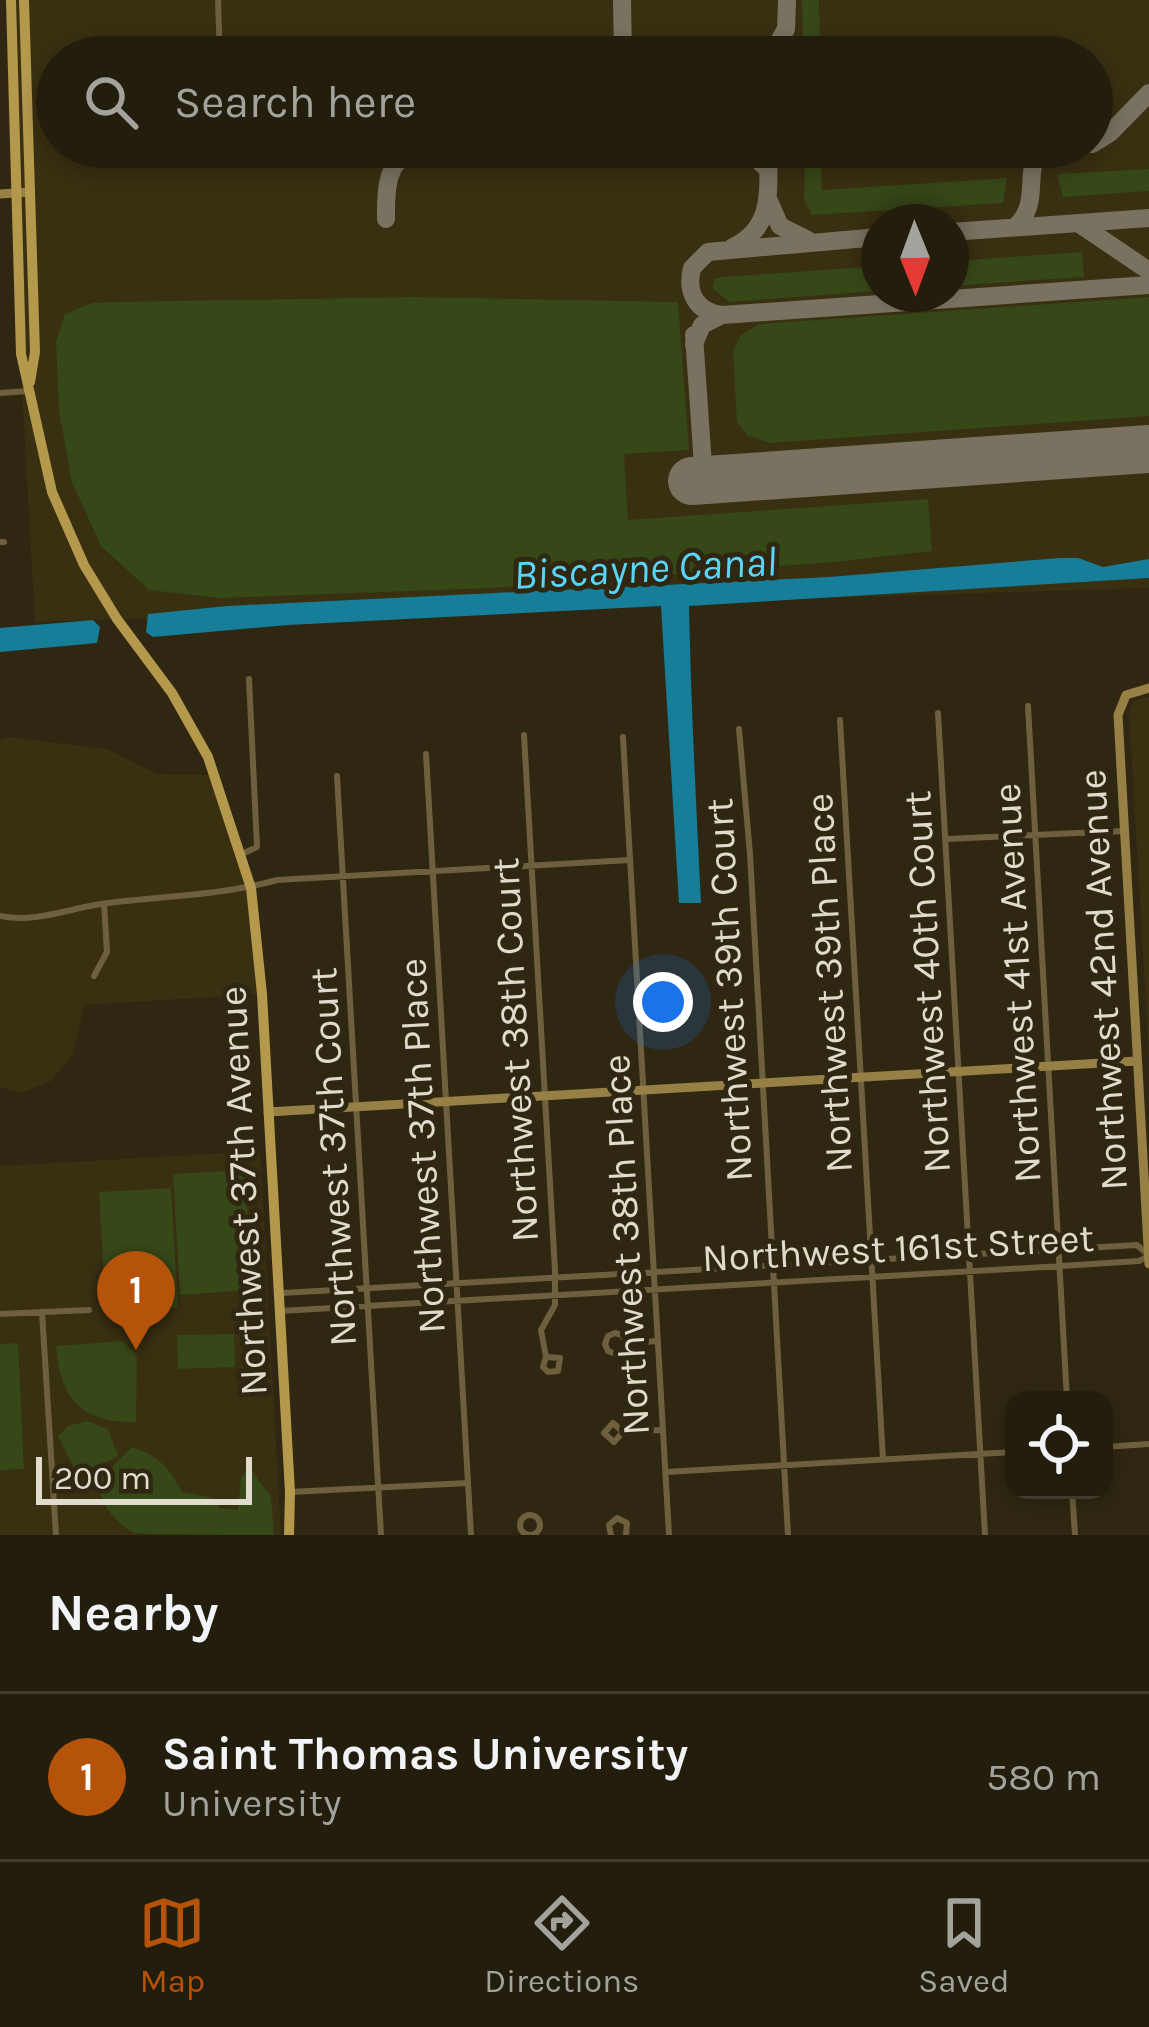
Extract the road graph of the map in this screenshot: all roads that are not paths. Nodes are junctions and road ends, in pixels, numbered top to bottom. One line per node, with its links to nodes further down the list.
1 (11, 0): 5 (main road)
2 (24, 0): 5 (main road)
3 (218, 0): 4 (street)
4 (219, 36)
5 (24, 192): 6 (street); 7 (main road, Northwest 37th Avenue)
6 (0, 194)
7 (28, 391): 8 (street); 22 (main road, Northwest 37th Avenue)
8 (0, 394)
9 (249, 680): 22 (street)
10 (1149, 688): 19 (street, Northwest 42nd Avenue)
11 (1028, 706): 20 (street, Northwest 41st Avenue)
12 (938, 713): 21 (street, Northwest 40th Court)
13 (840, 720): 34 (street, Northwest 39th Place)
14 (739, 729): 35 (street, Northwest 39th Court)
15 (524, 735): 24 (street, Northwest 38th Court)
16 (623, 737): 23 (street, Northwest 38th Place)
17 (426, 754): 25 (street, Northwest 37th Place)
18 (337, 776): 26 (street, Northwest 37th Court)
19 (1124, 831): 20 (street); 31 (street, Northwest 42nd Avenue)
20 (1035, 836): 21 (street); 32 (street, Northwest 41st Avenue)
21 (946, 839): 33 (street, Northwest 40th Court)
22 (242, 854): 27 (main road, Northwest 37th Avenue)
23 (630, 860): 24 (street); 36 (street, Northwest 38th Place)
24 (531, 865): 25 (street); 37 (street, Northwest 38th Court)
25 (433, 870): 26 (street); 38 (street, Northwest 37th Place)
26 (343, 876): 27 (street); 39 (street, Northwest 37th Court)
27 (251, 888): 28 (street); 40 (main road, Northwest 37th Avenue)
28 (104, 904): 29 (street); 30 (street)
29 (0, 916)
30 (94, 976)
31 (1137, 1061): 32 (street); 43 (street, Northwest 42nd Avenue)
32 (1049, 1067): 33 (street); 41 (street, Northwest 41st Avenue)
33 (960, 1072): 34 (street); 42 (street, Northwest 40th Court)
34 (861, 1077): 35 (street); 44 (street, Northwest 39th Place)
35 (761, 1083): 36 (street); 45 (street, Northwest 39th Court)
36 (644, 1090): 37 (street); 48 (street, Northwest 38th Place)
37 (545, 1096): 38 (street); 50 (street, Northwest 38th Court)
38 (446, 1101): 39 (street); 52 (street, Northwest 37th Place)
39 (357, 1106): 40 (street); 53 (street, Northwest 37th Court)
40 (268, 1112): 55 (main road, Northwest 37th Avenue)
41 (1059, 1250): 42 (street, Northwest 161st Street); 43 (street, Northwest 161st Street); 46 (street, Northwest 41st Avenue)
42 (970, 1255): 44 (street, Northwest 161st Street); 47 (street, Northwest 40th Court)
43 (1149, 1258): 46 (street, Northwest 161st Street)
44 (871, 1260): 45 (street, Northwest 161st Street); 49 (street, Northwest 39th Place)
45 (772, 1265): 48 (street, Northwest 161st Street); 51 (street, Northwest 39th Court)
46 (1060, 1266): 47 (street, Northwest 161st Street); 66 (street, Northwest 41st Avenue)
47 (971, 1271): 49 (street, Northwest 161st Street); 72 (street, Northwest 40th Court)
48 (654, 1273): 50 (street, Northwest 161st Street); 54 (street, Northwest 38th Place)
49 (872, 1277): 51 (street, Northwest 161st Street); 73 (street, Northwest 39th Place)
50 (555, 1278): 52 (street, Northwest 161st Street); 56 (street, Northwest 38th Court)
51 (773, 1282): 54 (street, Northwest 161st Street); 74 (street, Northwest 39th Court)
52 (456, 1284): 53 (street, Northwest 161st Street); 57 (street, Northwest 37th Place)
53 (368, 1289): 55 (street, Northwest 161st Street); 58 (street, Northwest 37th Court)
54 (655, 1289): 56 (street, Northwest 161st Street); 63 (street, Northwest 38th Place)
55 (278, 1294): 60 (main road, Northwest 37th Avenue)
56 (555, 1295): 57 (street, Northwest 161st Street); 65 (street, Northwest 38th Court)
57 (458, 1301): 58 (street, Northwest 161st Street); 76 (street, Northwest 37th Place)
58 (369, 1306): 60 (street, Northwest 161st Street); 77 (street, Northwest 37th Court)
59 (89, 1310): 61 (street)
60 (280, 1311): 78 (main road, Northwest 37th Avenue)
61 (42, 1312): 62 (street); 80 (street)
62 (0, 1314)
63 (658, 1341): 64 (street); 67 (street, Northwest 38th Place)
64 (626, 1343)
65 (547, 1357)
66 (1067, 1391)
67 (664, 1430): 68 (street); 75 (street, Northwest 38th Place)
68 (623, 1432)
69 (1149, 1444): 70 (street)
70 (1113, 1446)
71 (1005, 1453): 72 (street)
72 (981, 1454): 73 (street); 88 (street, Northwest 40th Court)
73 (883, 1459): 74 (street)
74 (783, 1465): 75 (street); 87 (street, Northwest 39th Court)
75 (666, 1472): 86 (street, Northwest 38th Place)
76 (468, 1483): 77 (street); 83 (street, Northwest 37th Place)
77 (378, 1488): 78 (street); 82 (street, Northwest 37th Court)
78 (290, 1492): 81 (main road, Northwest 37th Avenue)
79 (1073, 1499): 89 (street)
80 (56, 1535)
81 (293, 1535)
82 (381, 1535)
83 (471, 1535)
84 (611, 1535): 85 (street)
85 (626, 1535)
86 (669, 1535)
87 (788, 1535)
88 (986, 1535)
89 (1075, 1535)

